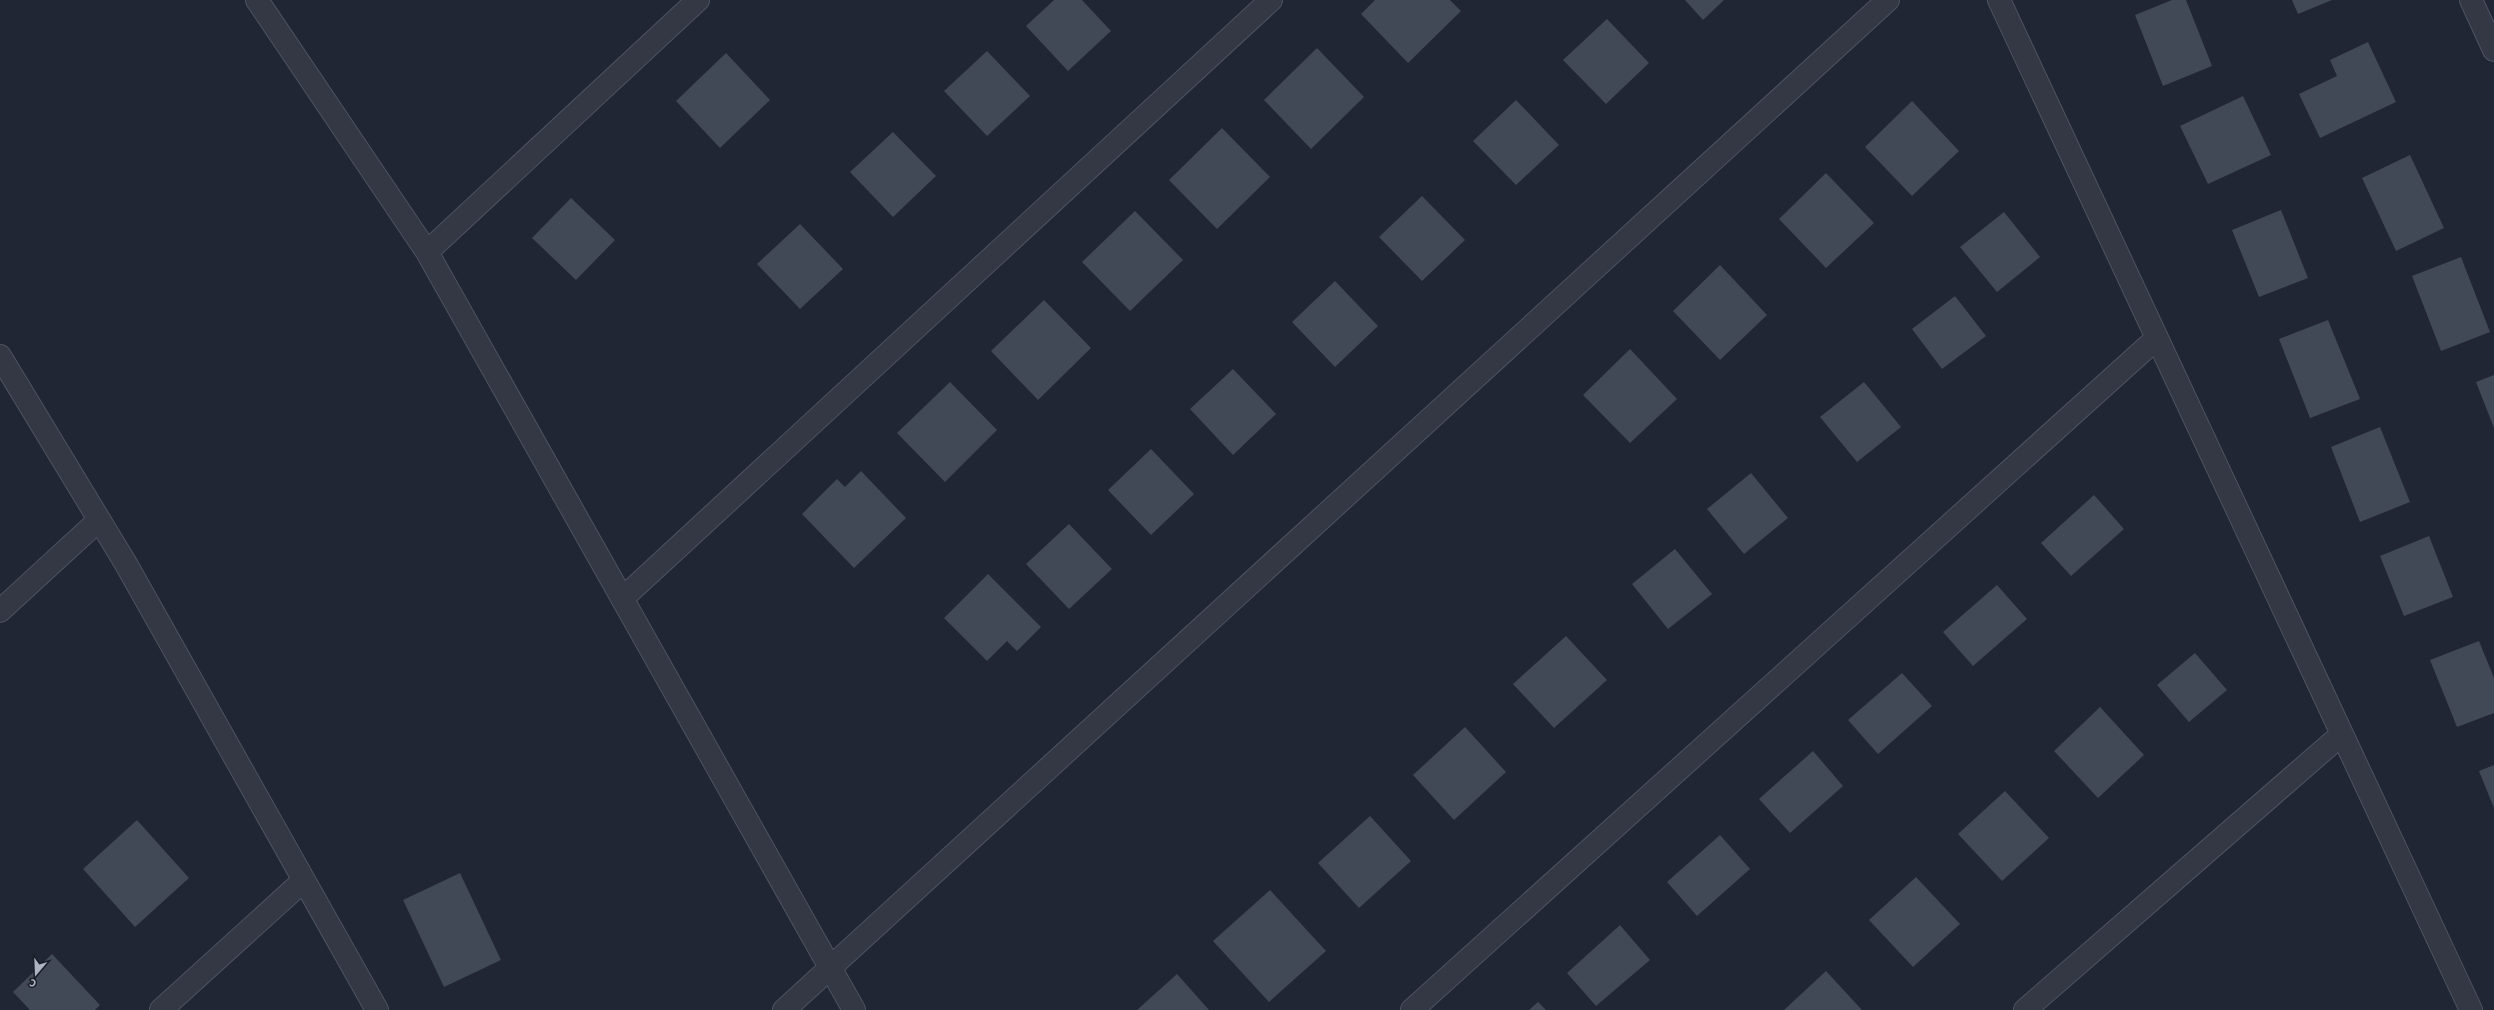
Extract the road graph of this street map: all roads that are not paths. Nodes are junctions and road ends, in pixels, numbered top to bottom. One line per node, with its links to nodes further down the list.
1 (257, 0): 8 (street)
2 (698, 0): 8 (street)
3 (1271, 0): 12 (street)
4 (1888, 0): 16 (street)
5 (1999, 0): 9 (street)
6 (2471, 0): 7 (street)
7 (2494, 50)
8 (427, 252): 12 (street)
9 (2157, 338): 14 (street); 21 (street)
10 (0, 356): 11 (street)
11 (99, 520): 13 (street); 15 (street)
12 (624, 598): 16 (street)
13 (0, 611)
14 (2342, 734): 22 (street); 23 (street)
15 (303, 881): 17 (street); 18 (street)
16 (830, 968): 19 (street); 20 (street)
17 (161, 1010)
18 (377, 1010)
19 (784, 1010)
20 (854, 1010)
21 (1412, 1010)
22 (2025, 1010)
23 (2471, 1010)

